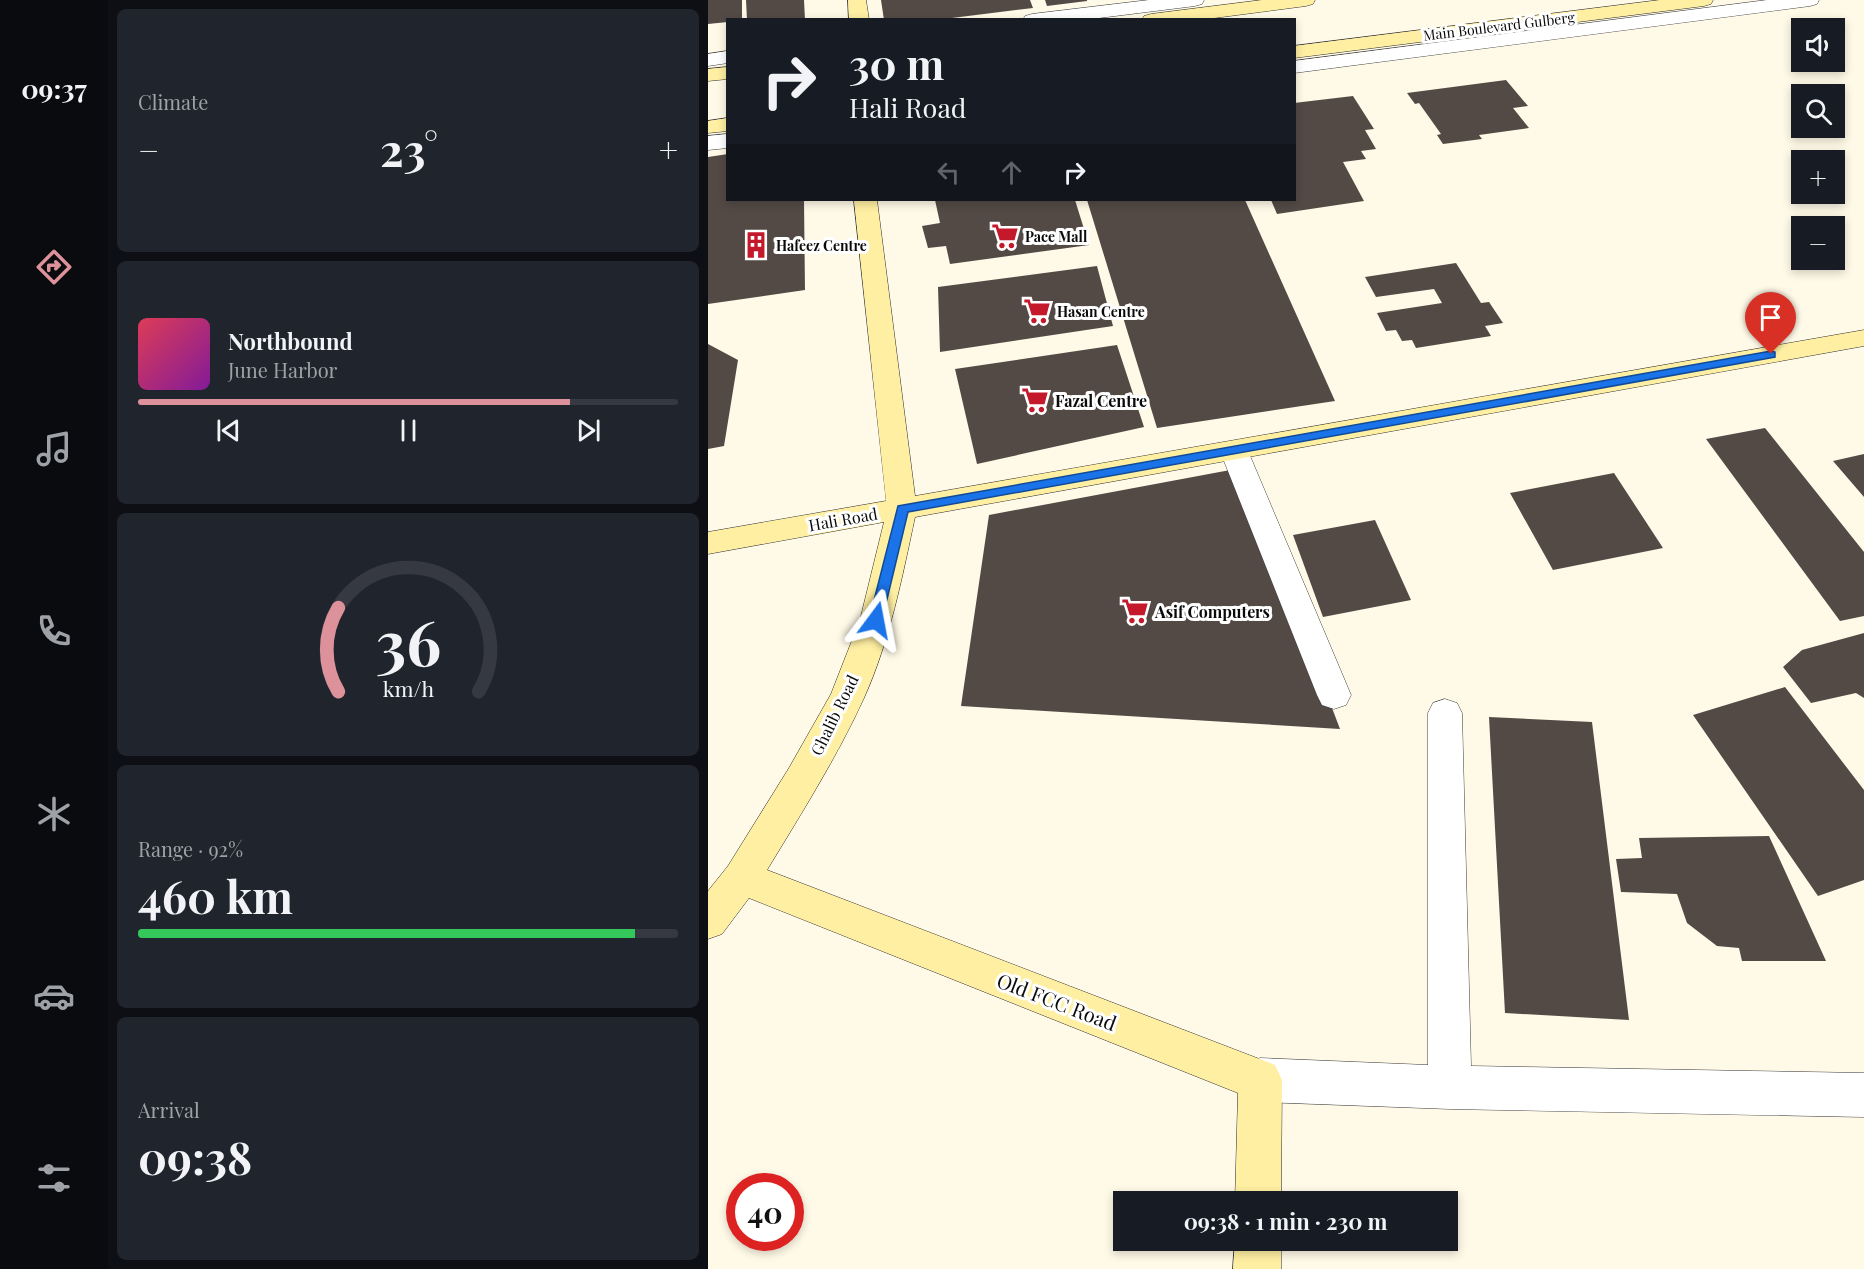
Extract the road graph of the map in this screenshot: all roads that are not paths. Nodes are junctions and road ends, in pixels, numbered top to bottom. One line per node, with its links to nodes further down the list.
1 (857, 0): 6 (street)
2 (1195, 0): 7 (street)
3 (1306, 0): 8 (street)
4 (1704, 0): 9 (street, Main Boulevard Gulberg)
5 (1810, 0): 12 (street)
6 (860, 18)
7 (1048, 18)
8 (1166, 18)
9 (1296, 52)
10 (726, 57): 11 (street)
11 (708, 60)
12 (1296, 67)
13 (726, 73): 14 (street)
14 (708, 75)
15 (726, 124): 16 (street)
16 (708, 127)
17 (726, 141): 18 (street)
18 (708, 143)
19 (865, 201): 22 (street, Ghalib Road)
20 (1864, 338): 21 (street, Hali Road)
21 (1234, 451): 22 (street, Hali Road); 24 (street)
22 (902, 509): 23 (street, Hali Road); 26 (street, Ghalib Road)
23 (708, 543)
24 (1334, 695)
25 (1445, 713): 29 (street)
26 (742, 878): 27 (street, Ghalib Road); 28 (street, Old FCC Road)
27 (708, 921)
28 (1260, 1080): 29 (street); 31 (street)
29 (1450, 1087): 30 (street)
30 (1864, 1095)
31 (1258, 1191)
32 (1258, 1251): 33 (street)
33 (1257, 1269)

